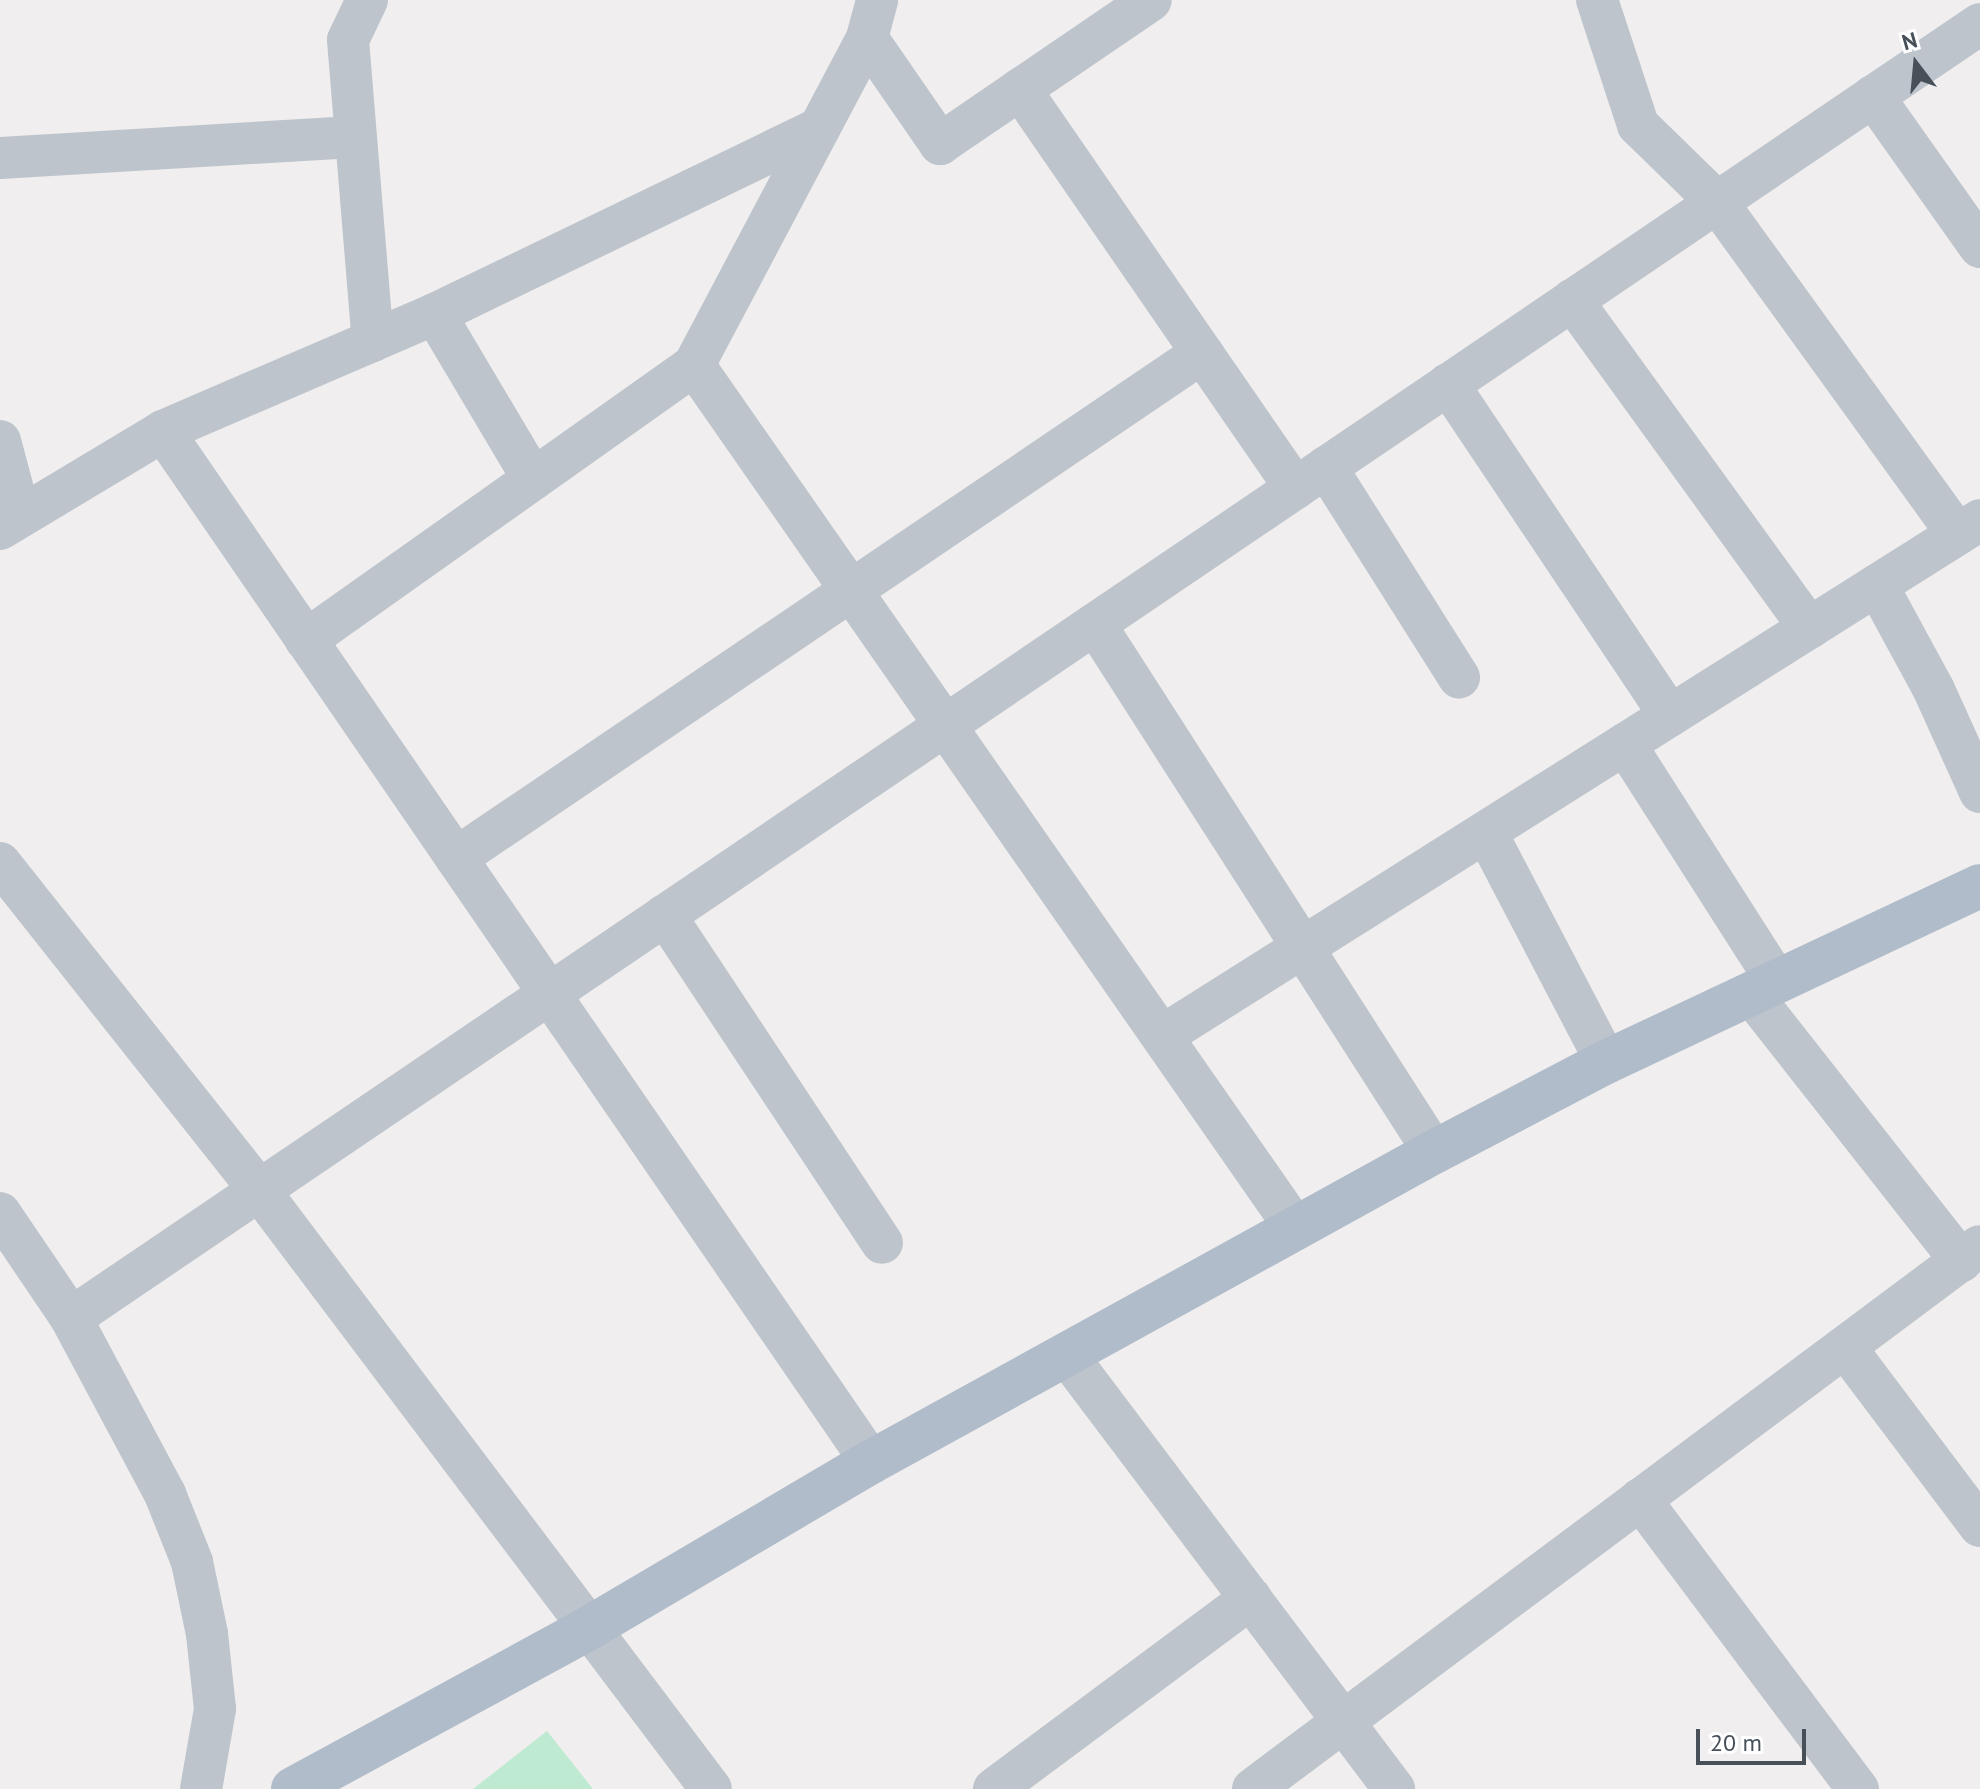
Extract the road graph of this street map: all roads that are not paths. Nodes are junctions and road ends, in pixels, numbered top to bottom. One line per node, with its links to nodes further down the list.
1 (367, 0): 9 (street)
2 (1151, 0): 6 (street)
3 (1597, 0): 11 (street)
4 (872, 19): 6 (street); 8 (street)
5 (1980, 24): 7 (street)
6 (1020, 89): 16 (street)
7 (1873, 96): 11 (street); 12 (street)
8 (819, 128): 14 (street); 17 (street)
9 (353, 137): 10 (street); 15 (street)
10 (0, 158)
11 (1717, 202): 13 (street); 24 (street)
12 (1980, 247)
13 (1572, 300): 18 (street); 28 (street)
14 (435, 314): 15 (street); 22 (street)
15 (373, 341): 19 (street)
16 (1202, 353): 21 (street); 26 (street)
17 (694, 365): 22 (street); 26 (street)
18 (1448, 384): 21 (street); 31 (street)
19 (163, 431): 23 (street); 29 (street)
20 (0, 441): 23 (street)
21 (1310, 478): 27 (street); 30 (street)
22 (533, 479): 29 (street)
23 (10, 523)
24 (1969, 527): 25 (street)
25 (1877, 585): 28 (street); 34 (street)
26 (851, 590): 32 (street); 36 (street)
27 (1095, 624): 32 (street); 40 (street)
28 (1809, 628): 31 (street)
29 (306, 640): 36 (street)
30 (1459, 677)
31 (1670, 716): 33 (street)
32 (945, 725): 39 (street); 43 (street)
33 (1625, 744): 35 (street); 41 (street)
34 (1980, 792)
35 (1486, 832): 40 (street); 44 (street)
36 (456, 858): 42 (street)
37 (0, 863): 46 (street)
38 (1980, 886): 41 (main road)
39 (665, 915): 42 (street); 49 (street)
40 (1303, 948): 43 (street); 45 (street)
41 (1764, 988): 44 (main road); 50 (street)
42 (550, 993): 46 (street); 54 (street)
43 (1162, 1036): 48 (street)
44 (1606, 1062): 45 (main road)
45 (1434, 1152): 48 (main road)
46 (259, 1190): 51 (street); 58 (street)
47 (0, 1213): 51 (street)
48 (1296, 1229): 53 (main road)
49 (882, 1243)
50 (1970, 1254): 52 (street)
51 (71, 1318): 60 (street)
52 (1845, 1347): 55 (street); 56 (street)
53 (1066, 1354): 54 (main road); 57 (street)
54 (871, 1462): 58 (main road)
55 (1640, 1499): 59 (street); 66 (street)
56 (1980, 1526)
57 (1251, 1598): 59 (street); 63 (street)
58 (589, 1628): 61 (main road); 62 (street)
59 (1343, 1721): 64 (street); 65 (street)
60 (201, 1789)
61 (293, 1789)
62 (711, 1789)
63 (994, 1789)
64 (1253, 1789)
65 (1394, 1789)
66 (1858, 1789)

